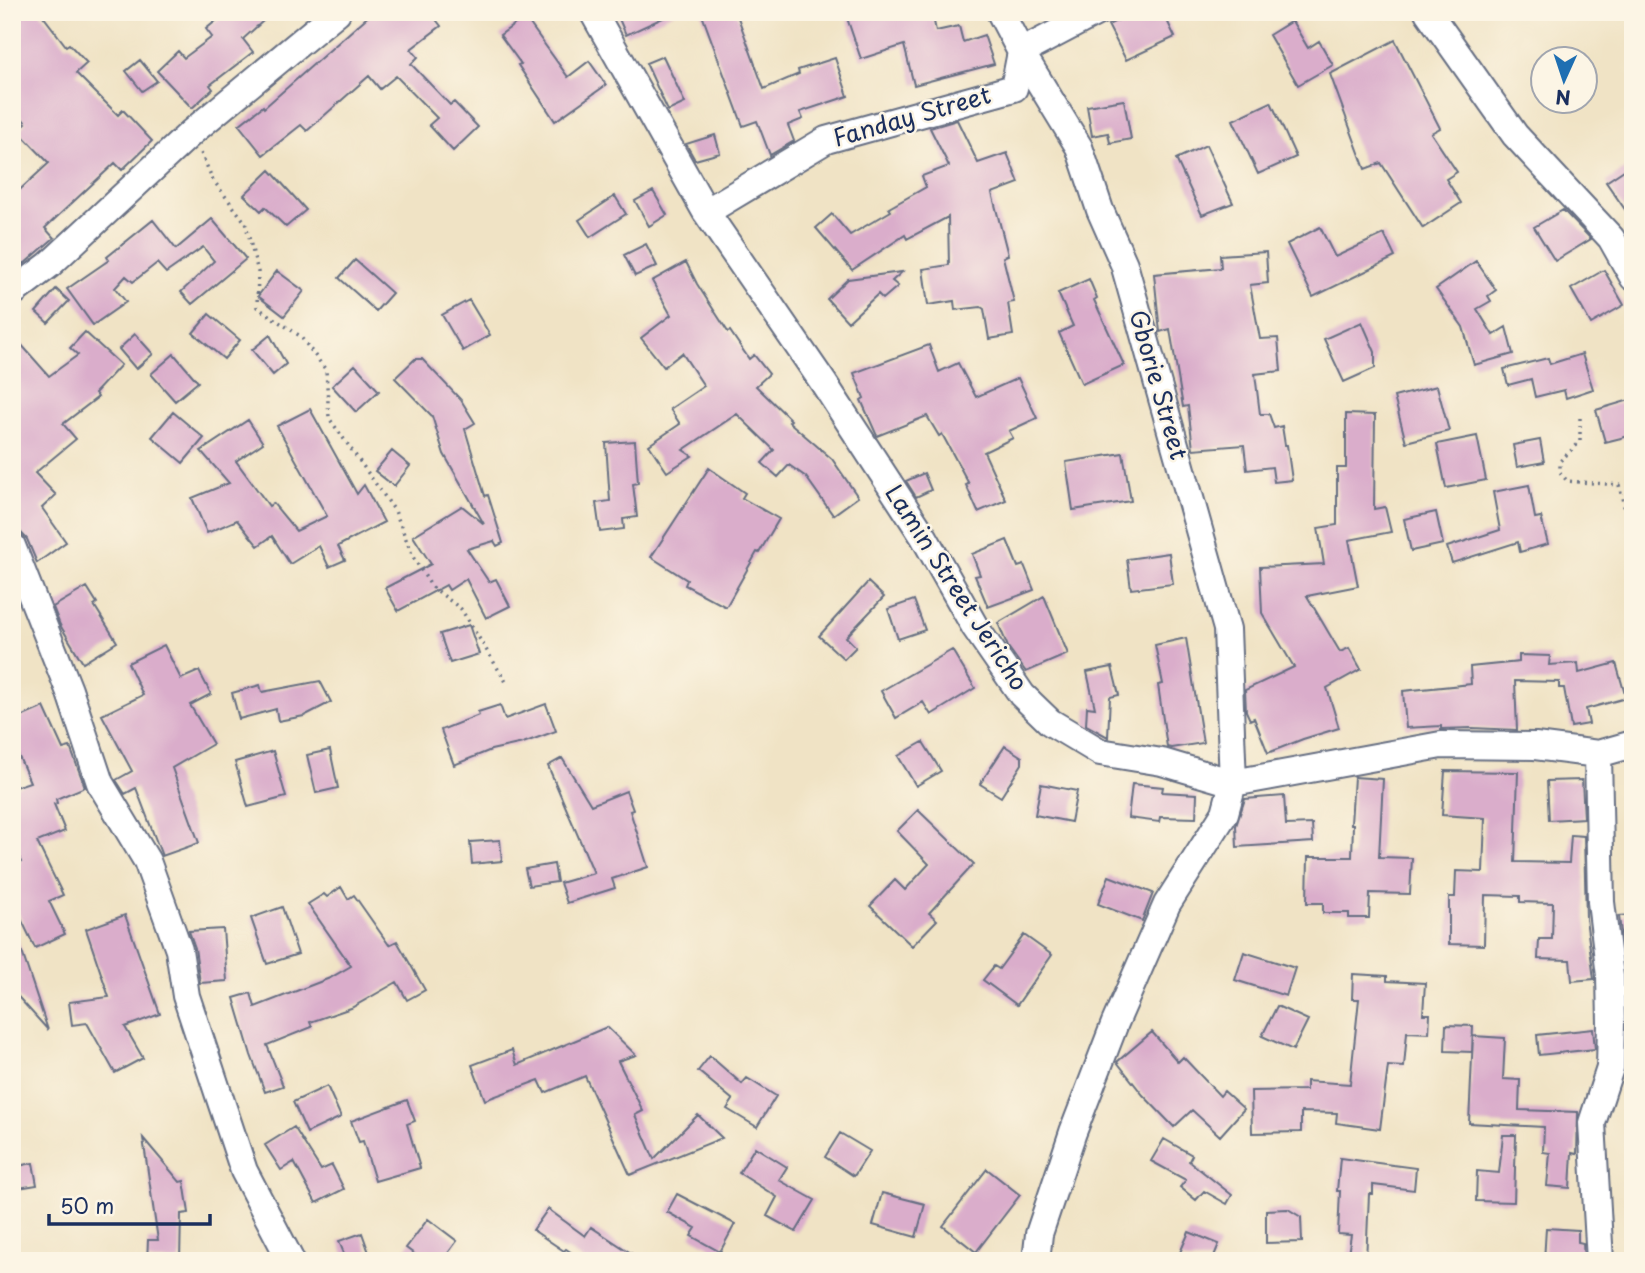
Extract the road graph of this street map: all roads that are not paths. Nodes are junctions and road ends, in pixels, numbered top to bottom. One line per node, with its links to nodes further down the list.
1 (337, 12): 9 (street)
2 (593, 12): 7 (street, Lamin Street Jericho)
3 (1000, 12): 6 (street, Gborie Street)
4 (1097, 12): 6 (street)
5 (1428, 12): 8 (street)
6 (1021, 52): 7 (street, Fanday Street); 13 (street, Gborie Street)
7 (706, 212): 13 (street, Lamin Street Jericho)
8 (1633, 277)
9 (12, 293)
10 (12, 545): 14 (street)
11 (1633, 744): 12 (street, Lamin Street Jericho)
12 (1598, 754): 13 (street, Lamin Street Jericho); 16 (street)
13 (1233, 783): 15 (street, Gborie Street)
14 (291, 1261)
15 (1036, 1261)
16 (1600, 1261)

